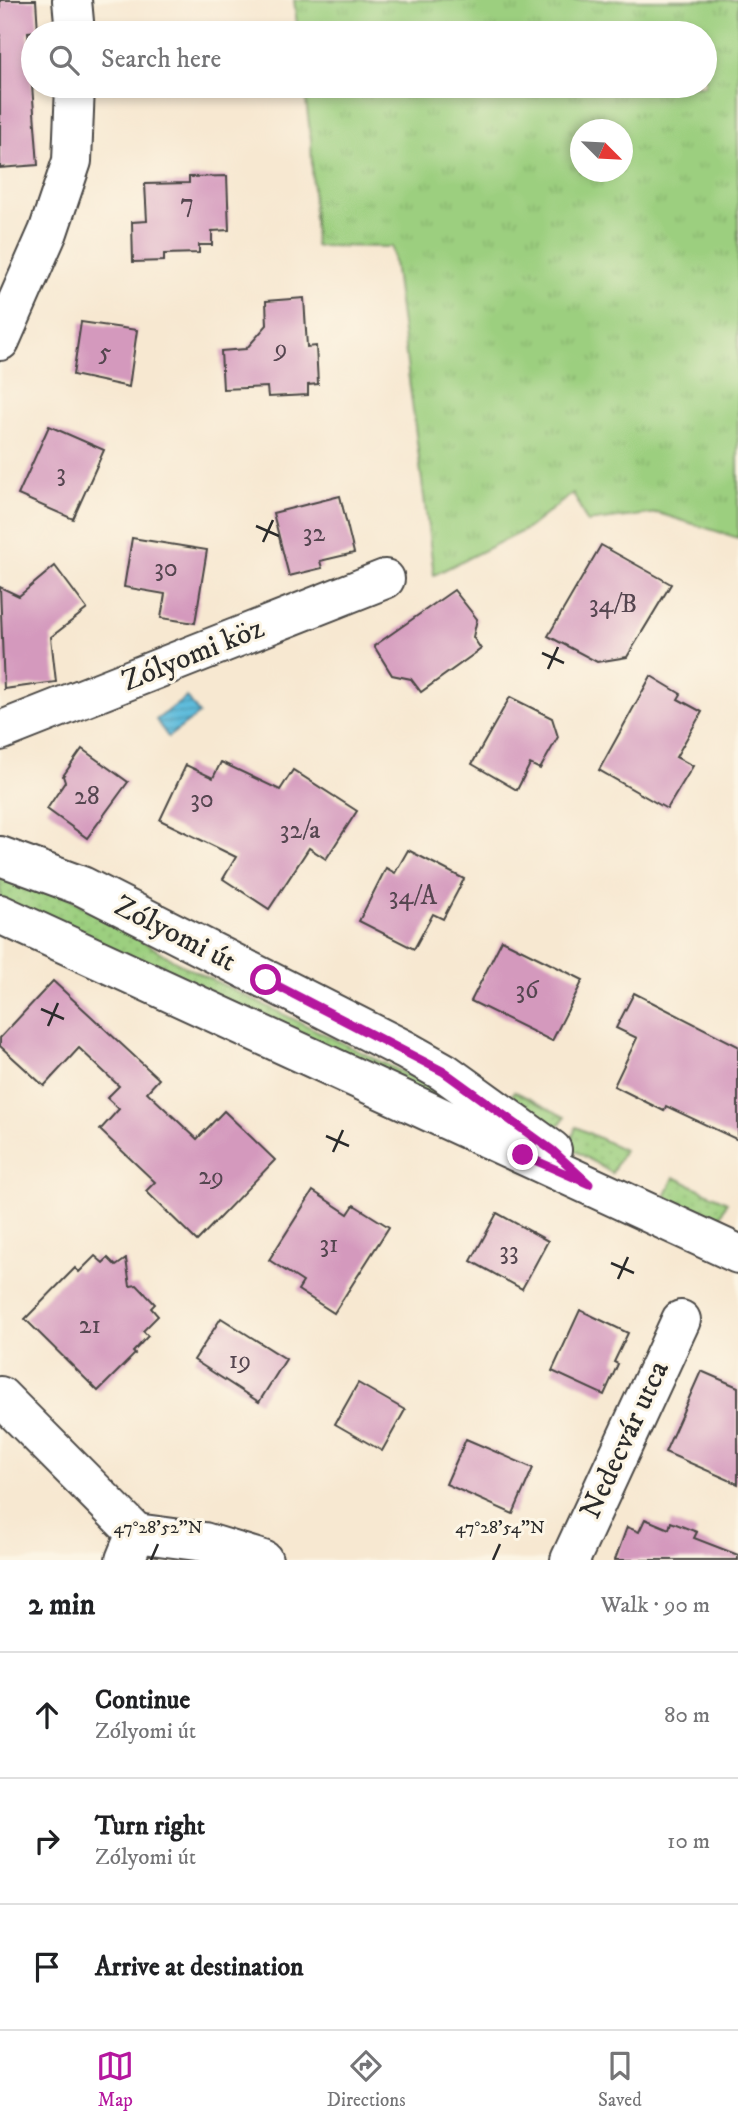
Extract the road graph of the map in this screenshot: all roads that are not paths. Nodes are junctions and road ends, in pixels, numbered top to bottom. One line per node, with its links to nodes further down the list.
1 (72, 0): 2 (street)
2 (74, 21)
3 (75, 98): 4 (street)
4 (0, 341)
5 (385, 579): 6 (street, Zólyomi köz)
6 (0, 731)
7 (0, 856): 9 (street, Zólyomi út)
8 (0, 914): 9 (street, Zólyomi út)
9 (589, 1184): 10 (street, Zólyomi út)
10 (738, 1254)
11 (681, 1320): 15 (street, Nedecvár utca)
12 (0, 1396): 13 (street)
13 (130, 1546): 14 (street)
14 (246, 1554)
15 (570, 1560)

